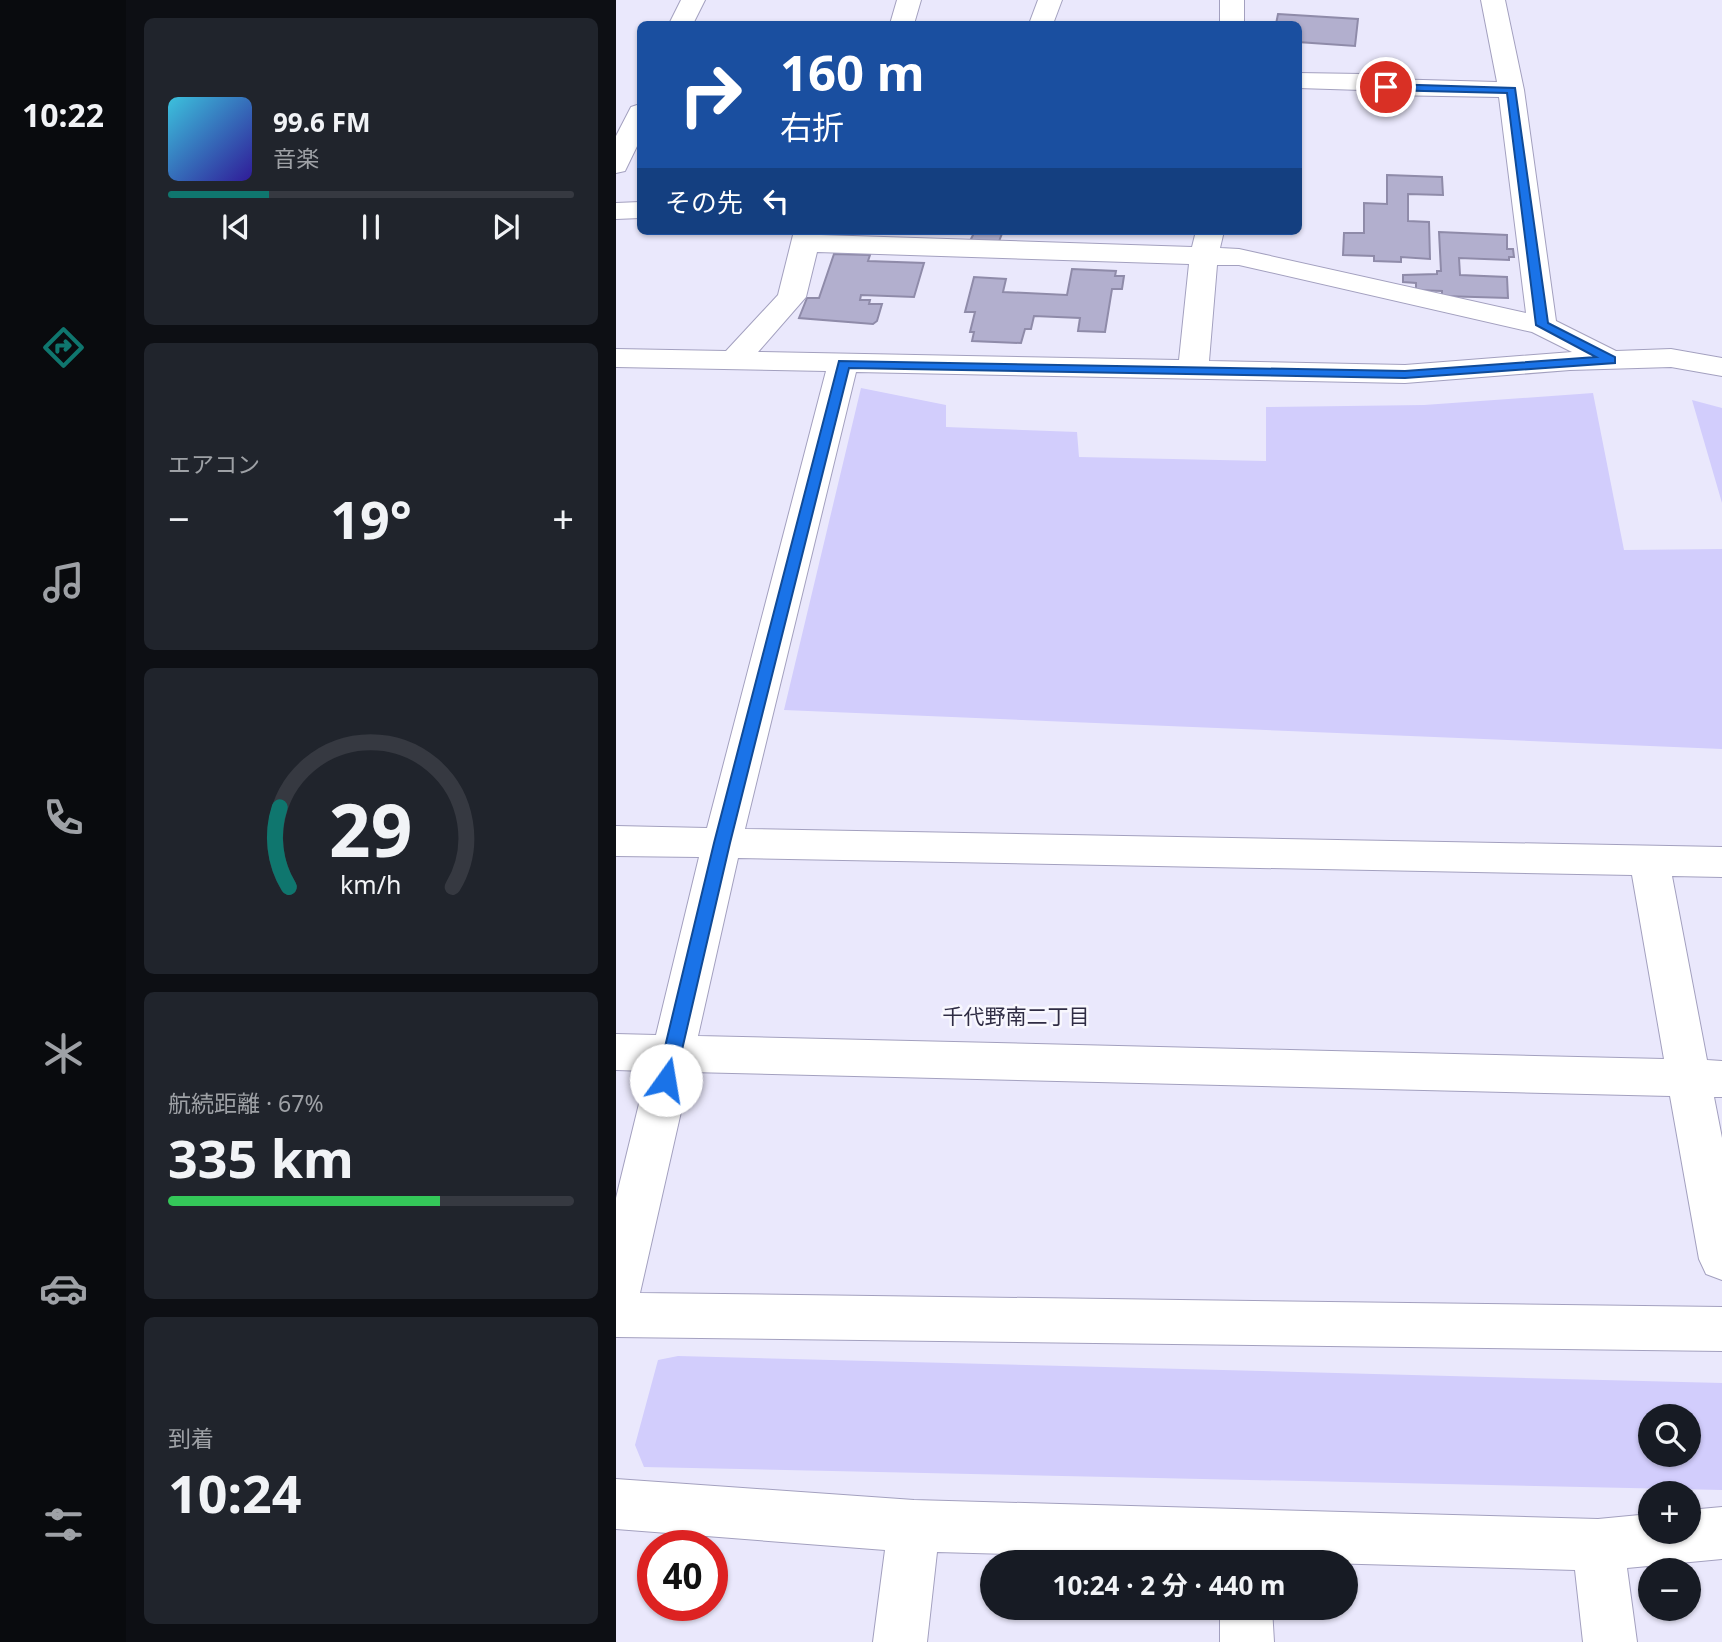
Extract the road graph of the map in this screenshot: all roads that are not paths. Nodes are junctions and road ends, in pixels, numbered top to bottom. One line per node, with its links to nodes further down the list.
1 (693, 0): 6 (street)
2 (909, 0): 7 (street)
3 (1050, 0): 8 (street)
4 (1232, 0): 9 (street)
5 (1493, 0): 11 (street)
6 (682, 21)
7 (903, 21)
8 (1042, 21)
9 (1232, 21)
10 (1302, 80): 11 (street)
11 (1511, 90): 19 (street)
12 (637, 119): 13 (street)
13 (616, 165)
14 (637, 210): 15 (street)
15 (616, 211)
16 (807, 237): 17 (street); 22 (street)
17 (952, 240): 18 (street)
18 (1207, 243): 19 (street); 25 (street)
19 (1542, 325): 21 (street)
20 (616, 358): 22 (street)
21 (1611, 360): 24 (street); 25 (street)
22 (733, 361): 23 (street)
23 (844, 364): 25 (street); 27 (street)
24 (1722, 367)
25 (1193, 371)
26 (616, 841): 27 (street)
27 (722, 843): 28 (street); 31 (street)
28 (1649, 861): 29 (street); 32 (street)
29 (1722, 862)
30 (616, 1052): 31 (street)
31 (673, 1053): 32 (street); 34 (street)
32 (1705, 1079): 33 (street)
33 (1722, 1259)
34 (616, 1294)
35 (616, 1315): 36 (street)
36 (1722, 1329)
37 (616, 1504): 38 (street)
38 (914, 1526): 41 (street); 43 (street)
39 (1722, 1533): 40 (street)
40 (1598, 1545): 41 (street); 45 (street)
41 (1245, 1549)
42 (1246, 1620): 44 (street)
43 (900, 1642)
44 (1247, 1642)
45 (1610, 1642)

